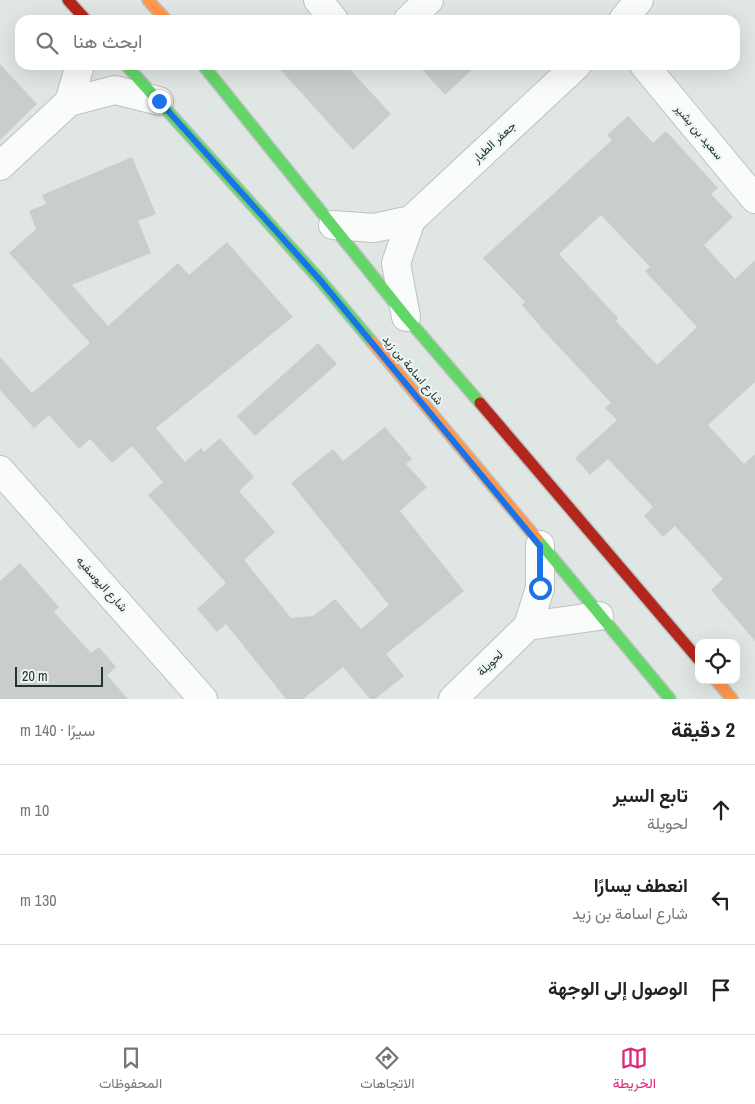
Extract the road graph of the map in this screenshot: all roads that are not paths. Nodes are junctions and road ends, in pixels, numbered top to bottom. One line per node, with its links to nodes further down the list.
1 (148, 0): 5 (street)
2 (318, 0): 6 (street)
3 (429, 0): 7 (street)
4 (639, 0): 8 (street)
5 (162, 15)
6 (330, 15)
7 (413, 15)
8 (627, 15)
9 (79, 70): 15 (street)
10 (131, 70): 14 (street, شارع اسامة بن زيد)
11 (207, 70): 19 (street)
12 (572, 70): 18 (street, جعفر الطيار)
13 (648, 70): 17 (street, سعيد بن بشير)
14 (159, 101): 15 (street); 22 (street, شارع اسامة بن زيد)
15 (69, 102): 16 (street)
16 (0, 166)
17 (755, 198)
18 (411, 220): 19 (street); 20 (street, جعفر الطيار)
19 (333, 225): 20 (street)
20 (406, 317): 25 (street)
21 (0, 470): 27 (street, شارع اليوسفيه)
22 (540, 546): 23 (street, شارع اسامة بن زيد); 24 (street, لحويلة)
23 (599, 616): 24 (street); 29 (street, شارع اسامة بن زيد)
24 (528, 626): 28 (street, لحويلة)
25 (695, 655)
26 (719, 684): 30 (street)
27 (203, 699)
28 (453, 699)
29 (670, 699)
30 (732, 699)

